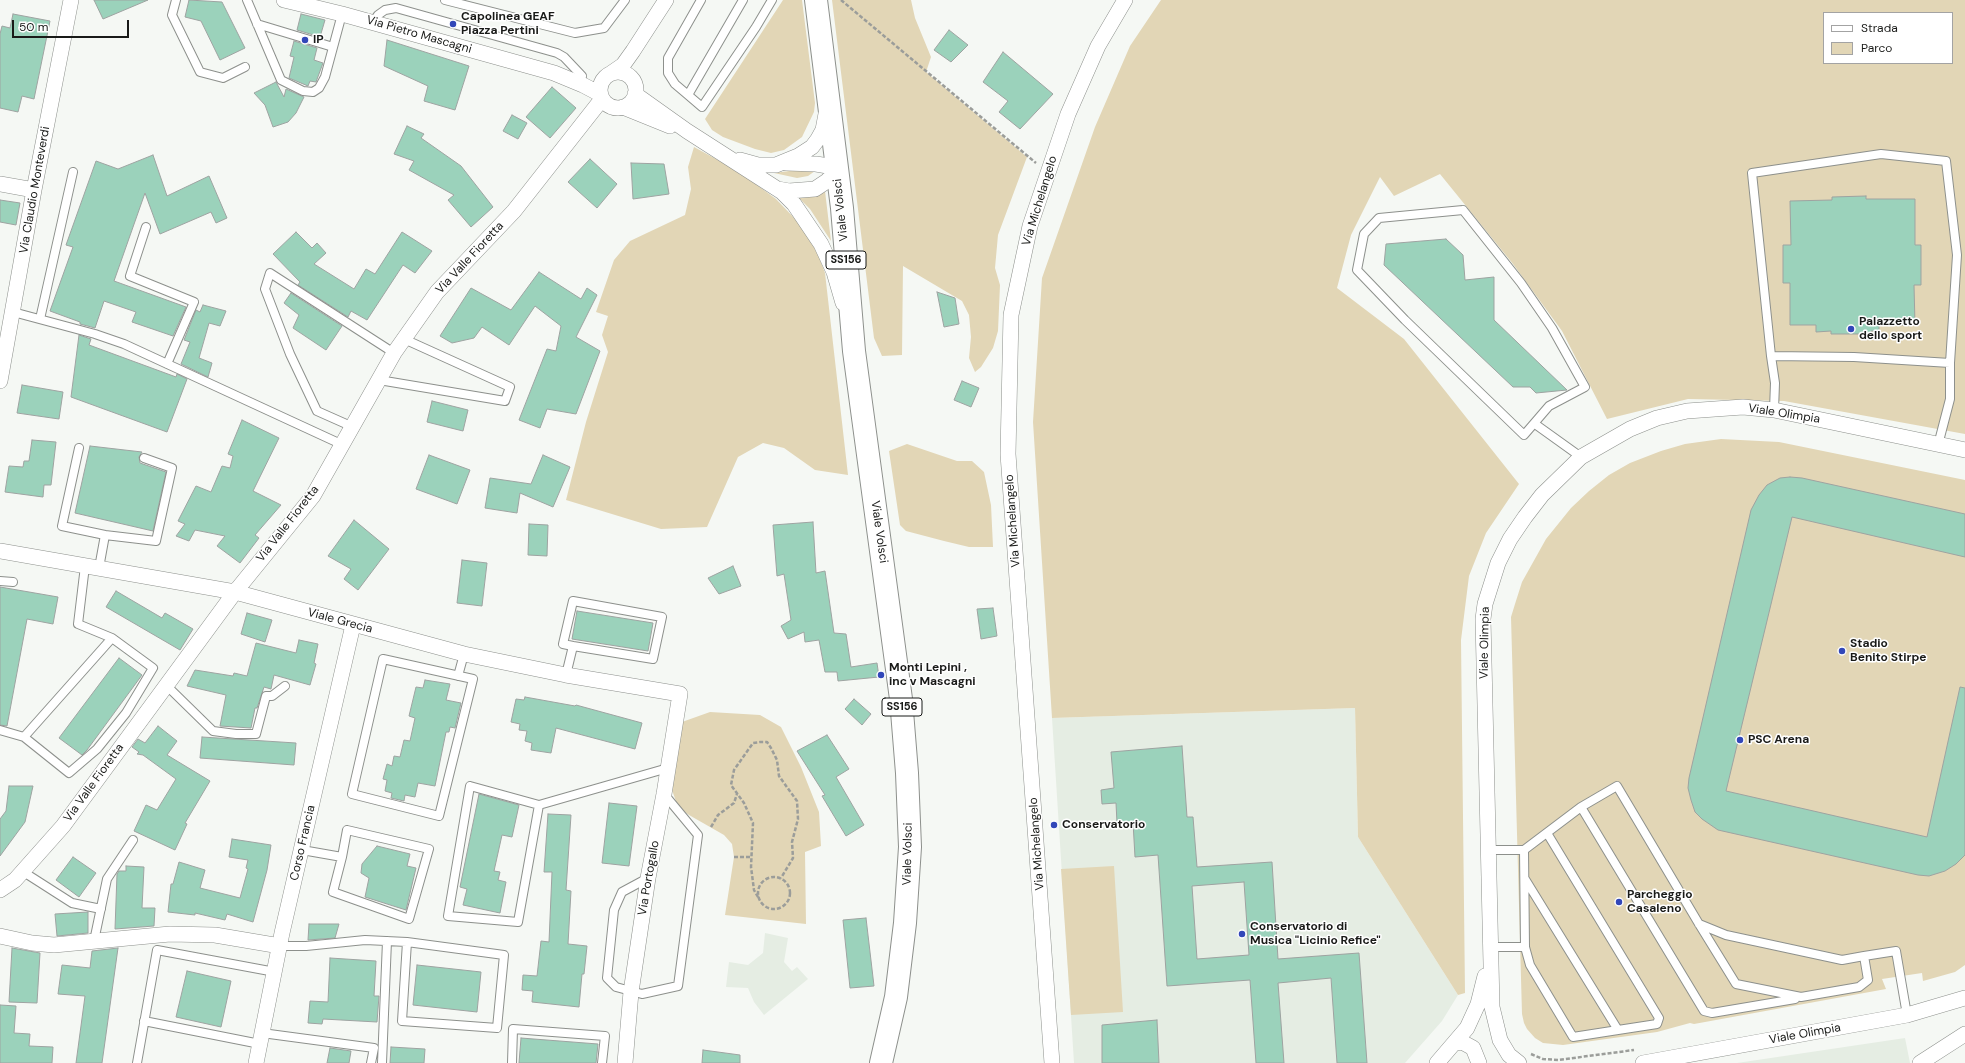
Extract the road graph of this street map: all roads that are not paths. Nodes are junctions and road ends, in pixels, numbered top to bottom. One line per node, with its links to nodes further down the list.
1 (71, 0): 33 (street, Via Claudio Monteverdi)
2 (176, 0): 18 (lane)
3 (247, 0): 15 (lane)
4 (284, 0): 13 (street, Via Pietro Mascagni)
5 (445, 0): 6 (lane)
6 (625, 0)
7 (666, 0): 16 (street)
8 (701, 0): 23 (lane)
9 (743, 0): 23 (lane)
10 (772, 0): 23 (lane)
11 (816, 0): 24 (main road, Viale Volsci / SS156)
12 (1125, 0): 114 (street, Via Michelangelo)
13 (340, 7): 14 (street, Via Pietro Mascagni); 17 (lane)
14 (373, 22): 19 (street, Via Pietro Mascagni); 20 (lane)
15 (257, 24): 17 (lane); 17 (lane)
16 (639, 43): 21 (street); 22 (street)
17 (333, 47)
18 (245, 68)
19 (554, 73): 20 (street, Via Pietro Mascagni); 25 (street, Via Pietro Mascagni)
20 (582, 76): 21 (street, Via Pietro Mascagni)
21 (608, 76): 22 (street); 25 (street)
22 (634, 87): 25 (street); 26 (street, Via Pietro Mascagni)
23 (688, 95)
24 (828, 96): 28 (street, Via Pietro Mascagni); 29 (main road, Viale Volsci / SS156)
25 (610, 102): 26 (street, Via Pietro Mascagni); 37 (street, Via Valle Fioretta)
26 (701, 140): 27 (street, Via Pietro Mascagni)
27 (722, 152): 28 (street, Via Pietro Mascagni); 32 (street, Via Pietro Mascagni)
28 (783, 163): 29 (street, Via Pietro Mascagni)
29 (837, 170): 32 (street); 38 (main road, Viale Volsci / SS156)
30 (73, 172): 36 (lane)
31 (0, 184): 33 (street)
32 (778, 189): 38 (street, Via Pietro Mascagni)
33 (34, 190): 35 (street, Via Claudio Monteverdi)
34 (146, 227): 42 (lane)
35 (13, 312): 36 (lane); 44 (street, Via Claudio Monteverdi)
36 (40, 319): 42 (lane)
37 (404, 339): 39 (street, Via Valle Fioretta); 43 (lane)
38 (854, 351): 113 (main road, Viale Volsci / SS156)
39 (394, 353): 43 (street, Via Valle Fioretta); 47 (lane)
40 (1771, 356): 41 (lane); 41 (lane); 45 (lane)
41 (1950, 362): 49 (lane)
42 (167, 364): 48 (lane)
43 (379, 380): 47 (street, Via Valle Fioretta)
44 (0, 381)
45 (1774, 410): 49 (street, Viale Olimpia); 52 (street, Viale Olimpia)
46 (1535, 424): 46 (lane); 52 (lane)
47 (354, 427): 48 (street, Via Valle Fioretta)
48 (343, 445): 59 (street, Via Valle Fioretta)
49 (1938, 445): 51 (street, Viale Olimpia)
50 (79, 448): 54 (lane)
51 (1965, 450)
52 (1581, 457): 78 (street, Viale Olimpia)
53 (144, 458): 54 (lane)
54 (105, 535): 56 (lane)
55 (0, 552): 56 (street, Viale Grecia)
56 (92, 567): 59 (street, Viale Grecia); 61 (lane)
57 (0, 581): 58 (lane)
58 (13, 582)
59 (235, 592): 60 (street, Viale Grecia); 66 (street, Via Valle Fioretta)
60 (353, 625): 63 (street, Viale Grecia); 77 (street, Corso Francia)
61 (112, 638): 70 (lane); 70 (lane)
62 (573, 646): 62 (lane); 64 (lane)
63 (464, 654): 64 (street, Viale Grecia); 65 (lane)
64 (566, 675): 68 (street, Viale Grecia)
65 (458, 676): 65 (lane)
66 (166, 685): 67 (lane); 81 (street, Via Valle Fioretta)
67 (285, 686)
68 (680, 694): 71 (street, Via Portogallo)
69 (0, 730): 70 (lane)
70 (24, 737)
71 (668, 768): 72 (street, Via Portogallo); 73 (lane)
72 (664, 794): 82 (street, Via Portogallo); 96 (lane)
73 (539, 805): 73 (lane)
74 (1581, 807): 75 (lane); 86 (lane); 97 (lane)
75 (1547, 833): 79 (lane); 101 (lane)
76 (133, 840): 85 (lane)
77 (302, 850): 80 (lane); 91 (street, Corso Francia)
78 (1488, 850): 79 (lane); 92 (street, Viale Olimpia)
79 (1524, 850): 83 (lane)
80 (342, 857): 80 (lane)
81 (22, 871): 84 (street, Via Valle Fioretta); 85 (lane)
82 (648, 878): 96 (street, Via Portogallo); 96 (lane)
83 (1524, 879): 93 (lane); 101 (lane)
84 (0, 890)
85 (101, 909): 88 (lane)
86 (1699, 924): 94 (lane); 97 (lane)
87 (0, 936): 88 (street)
88 (94, 941): 91 (street)
89 (387, 941): 90 (lane); 91 (lane); 109 (lane)
90 (407, 942): 90 (lane)
91 (280, 946): 95 (street, Corso Francia)
92 (1489, 947): 93 (lane); 104 (street, Viale Olimpia); 117 (street, Viale Olimpia)
93 (1526, 947): 101 (lane)
94 (1864, 956): 97 (lane); 99 (lane)
95 (275, 972): 100 (lane); 103 (street, Corso Francia)
96 (631, 992): 112 (street, Via Portogallo)
97 (1801, 998)
98 (1965, 998): 99 (street, Viale Olimpia)
99 (1907, 1015): 118 (street, Viale Olimpia)
100 (144, 1021): 103 (lane); 106 (lane)
101 (1618, 1030)
102 (1965, 1034): 105 (street)
103 (261, 1039): 107 (street, Corso Francia); 108 (lane)
104 (1455, 1043): 115 (street, Viale Olimpia); 116 (street)
105 (1923, 1062)
106 (137, 1063)
107 (256, 1063)
108 (372, 1063)
109 (382, 1063)
110 (512, 1063): 111 (lane)
111 (602, 1063)
112 (625, 1063)
113 (881, 1063)
114 (1052, 1063)
115 (1437, 1063)
116 (1479, 1063)
117 (1519, 1063)
118 (1643, 1063)

